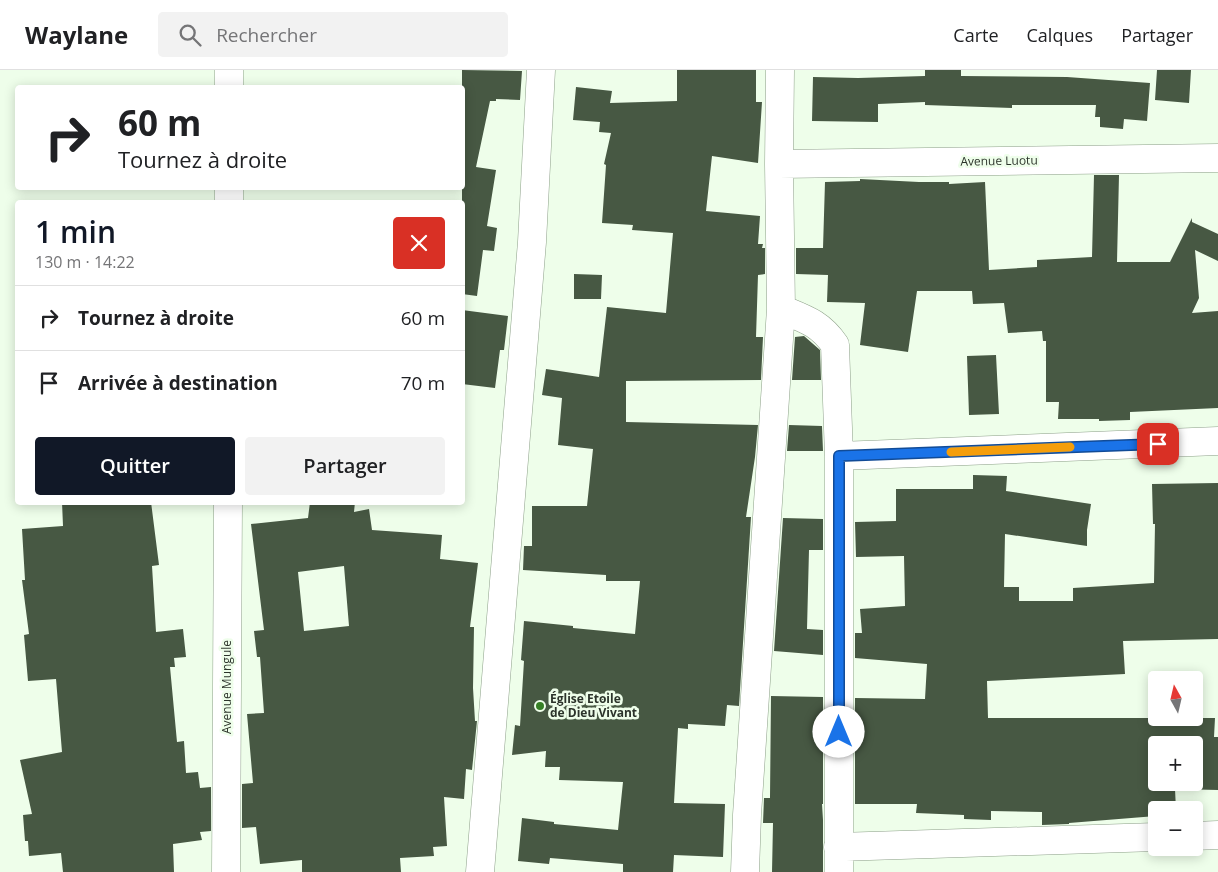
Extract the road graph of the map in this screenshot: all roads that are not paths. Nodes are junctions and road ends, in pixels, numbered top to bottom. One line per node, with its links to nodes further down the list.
1 (229, 70): 4 (street)
2 (541, 70): 16 (street)
3 (780, 70): 6 (street)
4 (229, 85)
5 (1218, 158): 6 (street, Avenue Luotu)
6 (779, 164): 7 (street)
7 (781, 309): 9 (street); 17 (street)
8 (1218, 442): 9 (street)
9 (839, 456): 14 (street)
10 (228, 505): 15 (street, Avenue Mungule)
11 (1218, 835): 12 (street)
12 (1203, 836)
13 (1148, 838): 14 (street)
14 (839, 860)
15 (226, 872)
16 (480, 872)
17 (745, 872)

